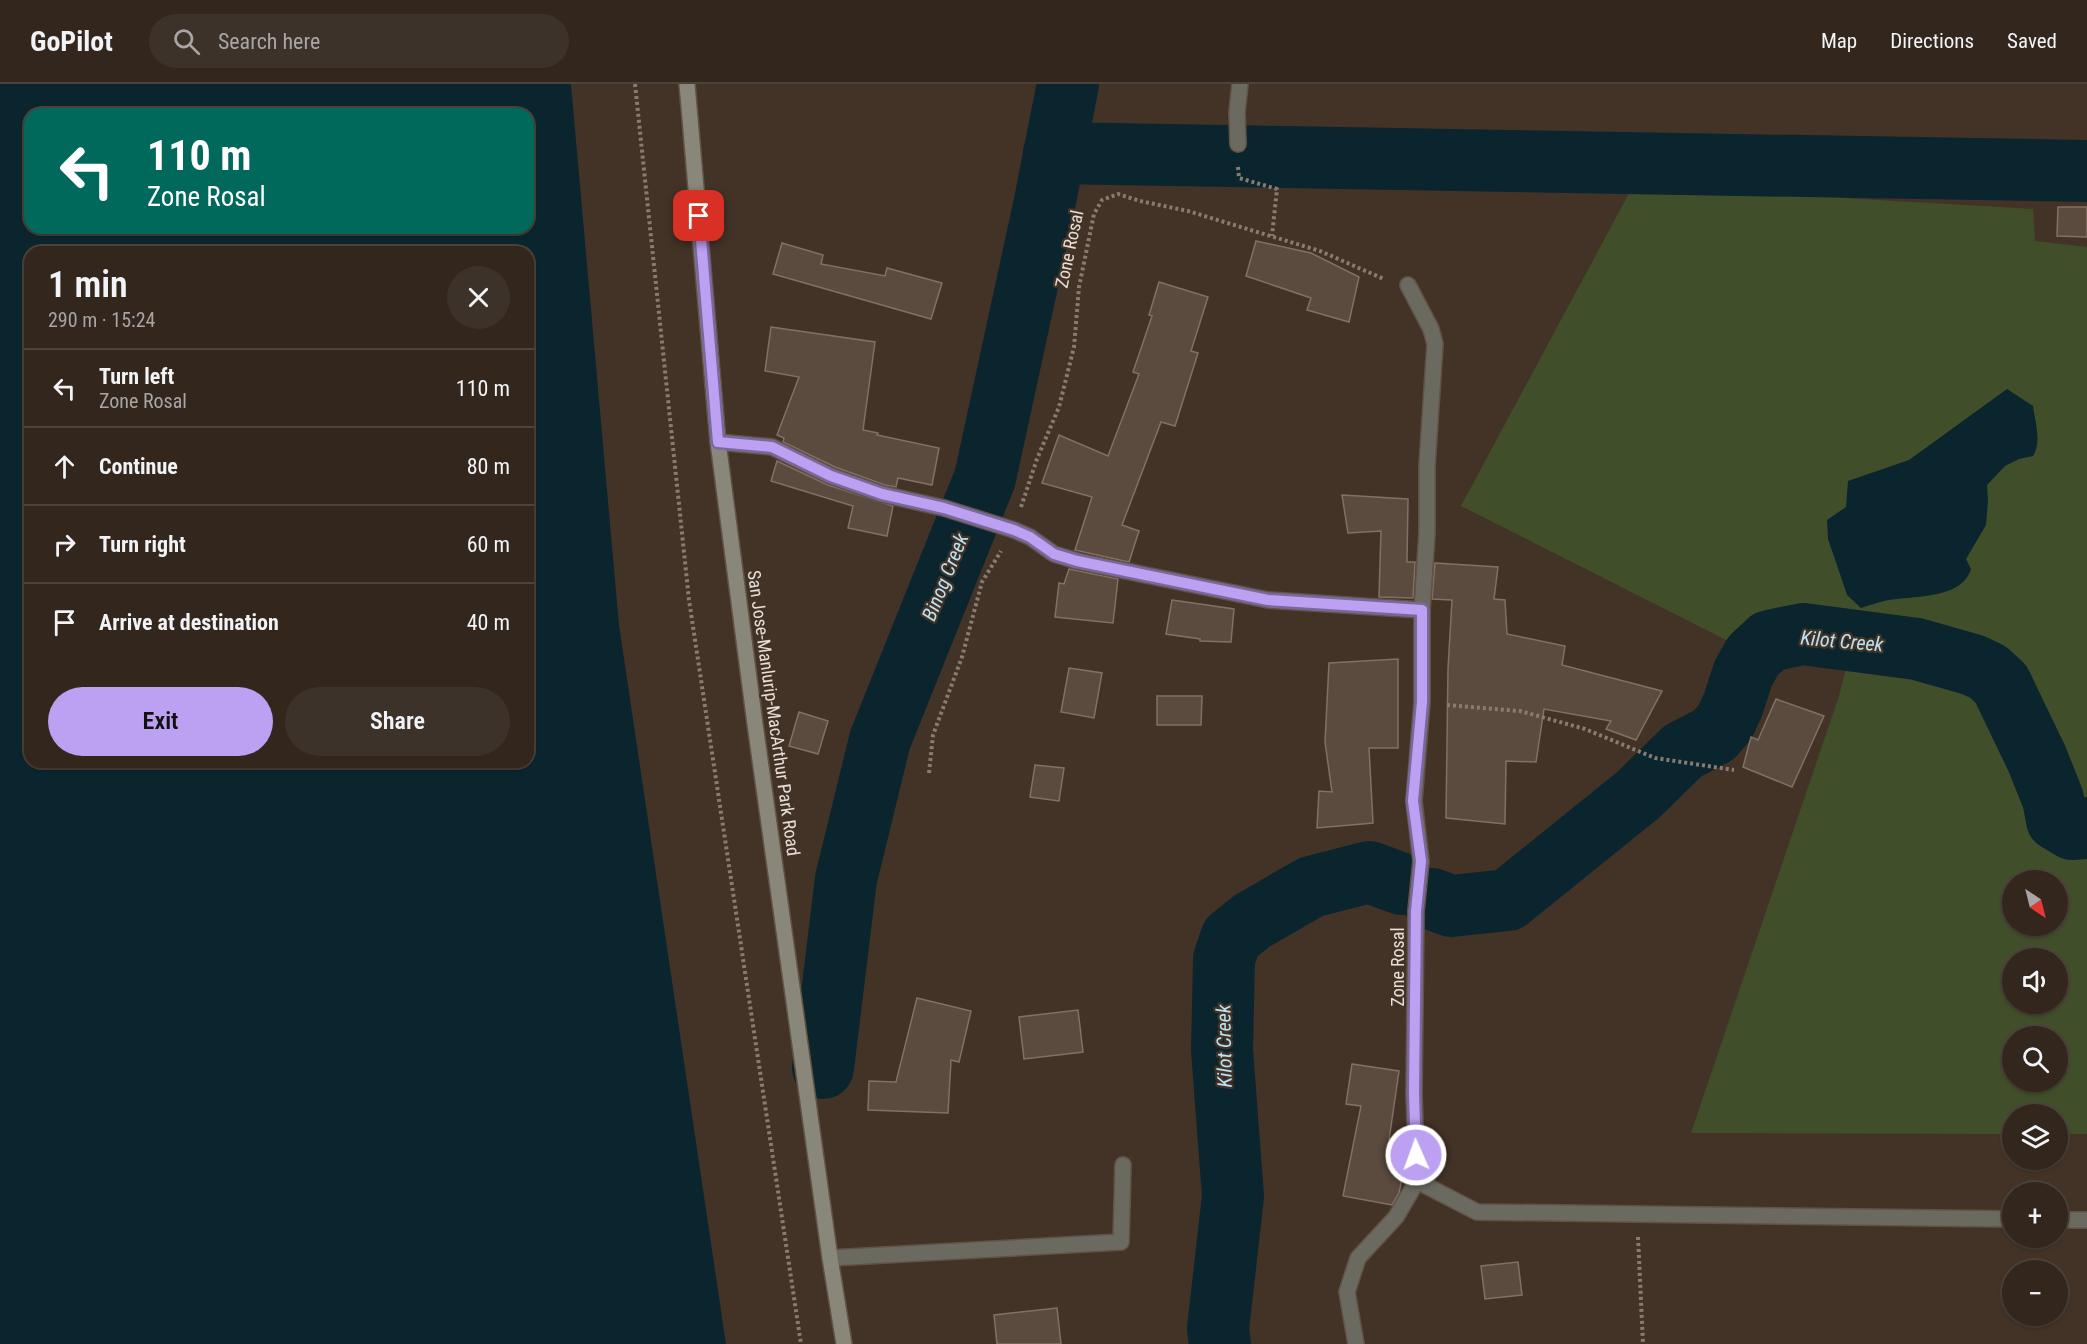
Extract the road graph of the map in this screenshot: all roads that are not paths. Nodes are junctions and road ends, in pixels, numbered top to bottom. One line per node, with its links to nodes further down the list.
1 (687, 84): 5 (main road, San Jose-Manlurip-MacArthur Park Road)
2 (1240, 84): 3 (street)
3 (1238, 144)
4 (1408, 285): 6 (street, Zone Rosal)
5 (718, 442): 6 (street); 12 (main road, San Jose-Manlurip-MacArthur Park Road)
6 (1422, 610): 8 (street, Zone Rosal)
7 (1123, 1165): 12 (street)
8 (1417, 1181): 9 (street); 14 (street)
9 (2002, 1219)
10 (2068, 1220): 11 (street)
11 (2087, 1220)
12 (830, 1258): 13 (main road, San Jose-Manlurip-MacArthur Park Road)
13 (844, 1344)
14 (1356, 1344)

